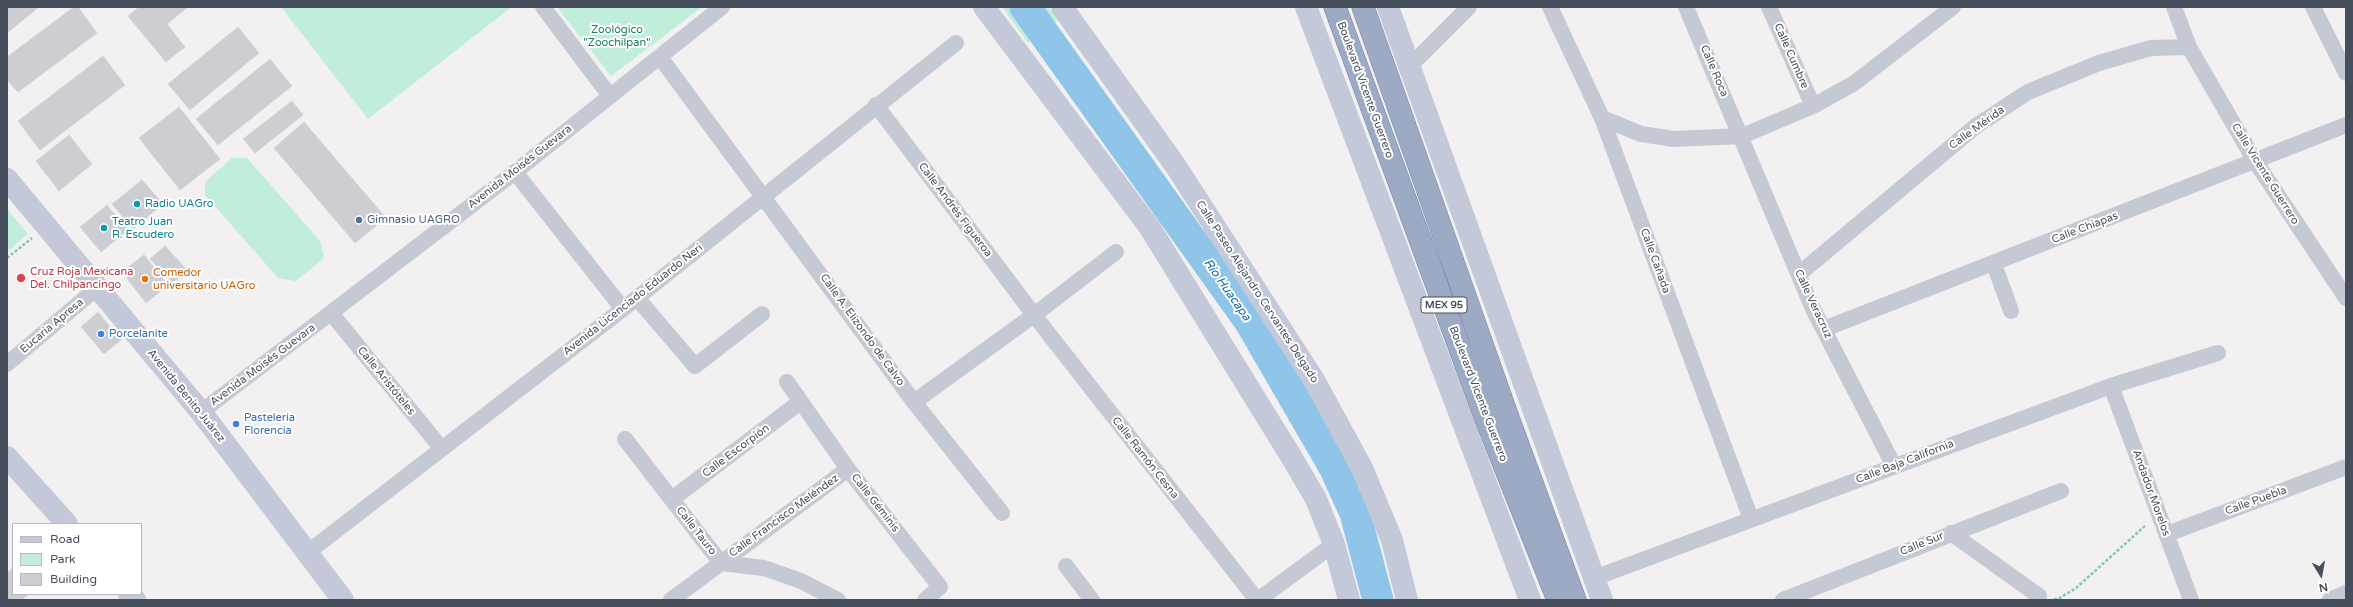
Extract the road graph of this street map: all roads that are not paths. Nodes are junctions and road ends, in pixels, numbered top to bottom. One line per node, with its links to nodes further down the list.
1 (544, 7): 21 (street)
2 (722, 7): 18 (street, Avenida Moisés Guevara)
3 (984, 7): 63 (main road)
4 (1062, 7): 79 (main road, Calle Paseo Alejandro Cervantes Delgado)
5 (1306, 7): 80 (main road)
6 (1335, 7): 69 (highway, Boulevard Vicente Guerrero / MEX 95)
7 (1363, 7): 81 (highway, Boulevard Vicente Guerrero / MEX 95)
8 (1388, 7): 19 (main road)
9 (1469, 7): 19 (street)
10 (1550, 7): 24 (street, Calle Cañada)
11 (1686, 7): 26 (street, Calle Roca)
12 (1769, 7): 23 (street, Calle Cumbre)
13 (1953, 7): 23 (street)
14 (2174, 7): 17 (street, Calle Vicente Guerrero)
15 (2313, 7): 20 (street)
16 (956, 43): 22 (street, Avenida Licenciado Eduardo Neri)
17 (2189, 47): 27 (street, Calle Vicente Guerrero); 33 (street, Calle Mérida)
18 (660, 57): 21 (street, Avenida Moisés Guevara); 30 (street, Calle A. Elizondo de Calvo)
19 (1409, 67): 67 (main road)
20 (2346, 73)
21 (610, 96): 28 (street, Avenida Moisés Guevara)
22 (876, 105): 30 (street, Avenida Licenciado Eduardo Neri); 41 (street, Calle Andrés Figueroa)
23 (1813, 106): 26 (street)
24 (1602, 118): 26 (street); 59 (street, Calle Cañada)
25 (2346, 126): 27 (street, Calle Chiapas)
26 (1742, 136): 33 (street, Calle Veracruz)
27 (2255, 162): 32 (street, Calle Chiapas); 36 (street, Calle Vicente Guerrero)
28 (515, 172): 37 (street); 39 (street, Avenida Moisés Guevara)
29 (7, 179): 34 (main road, Avenida Benito Juárez)
30 (765, 198): 35 (street, Avenida Licenciado Eduardo Neri); 48 (street, Calle A. Elizondo de Calvo)
31 (1116, 252): 41 (street)
32 (1994, 264): 38 (street); 42 (street, Calle Chiapas)
33 (1799, 274): 42 (street, Calle Veracruz)
34 (97, 288): 44 (street, Eucaria Apresa); 49 (main road, Avenida Benito Juárez)
35 (637, 298): 37 (street, Avenida Licenciado Eduardo Neri); 40 (street)
36 (2346, 298)
37 (623, 309): 51 (street, Avenida Licenciado Eduardo Neri)
38 (2011, 311)
39 (331, 313): 49 (street, Avenida Moisés Guevara); 51 (street, Calle Aristóteles)
40 (762, 314)
41 (1034, 315): 48 (street); 77 (street, Calle Ramón Cesna)
42 (1824, 329): 53 (street, Calle Veracruz)
43 (2218, 352): 46 (street, Calle Baja California)
44 (7, 364)
45 (787, 382): 47 (street, Calle Géminis)
46 (2111, 386): 53 (street, Calle Baja California); 62 (street, Andador Morelos)
47 (800, 402): 55 (street, Calle Géminis); 57 (street, Calle Escorpión)
48 (914, 402): 58 (street, Calle A. Elizondo de Calvo)
49 (201, 412): 64 (main road, Avenida Benito Juárez)
50 (625, 439): 57 (street, Calle Tauro)
51 (442, 449): 64 (street, Avenida Licenciado Eduardo Neri)
52 (7, 457): 60 (main road)
53 (1894, 466): 59 (street, Calle Baja California)
54 (2346, 467): 62 (street, Calle Puebla)
55 (848, 469): 65 (street, Calle Francisco Meléndez); 75 (street, Calle Géminis)
56 (2061, 491): 61 (street, Calle Sur)
57 (672, 500): 65 (street, Calle Tauro)
58 (1002, 513)
59 (1751, 519): 67 (street, Calle Baja California)
60 (66, 523)
61 (1951, 533): 70 (street); 71 (street, Calle Sur)
62 (2166, 534): 84 (street, Andador Morelos)
63 (1334, 544): 77 (street); 78 (main road)
64 (307, 553): 72 (main road, Avenida Benito Juárez)
65 (721, 563): 73 (street, Calle Francisco Meléndez); 74 (street)
66 (1066, 566): 76 (street)
67 (1594, 578): 82 (main road)
68 (2346, 593): 85 (street)
69 (1556, 596)
70 (2039, 596)
71 (1802, 597): 83 (street, Calle Sur)
72 (344, 600)
73 (671, 600)
74 (838, 600)
75 (925, 600)
76 (1092, 600)
77 (1257, 600)
78 (1349, 600)
79 (1407, 600)
80 (1530, 600)
81 (1575, 600)
82 (1602, 600)
83 (1783, 600)
84 (2191, 600)
85 (2330, 600)

